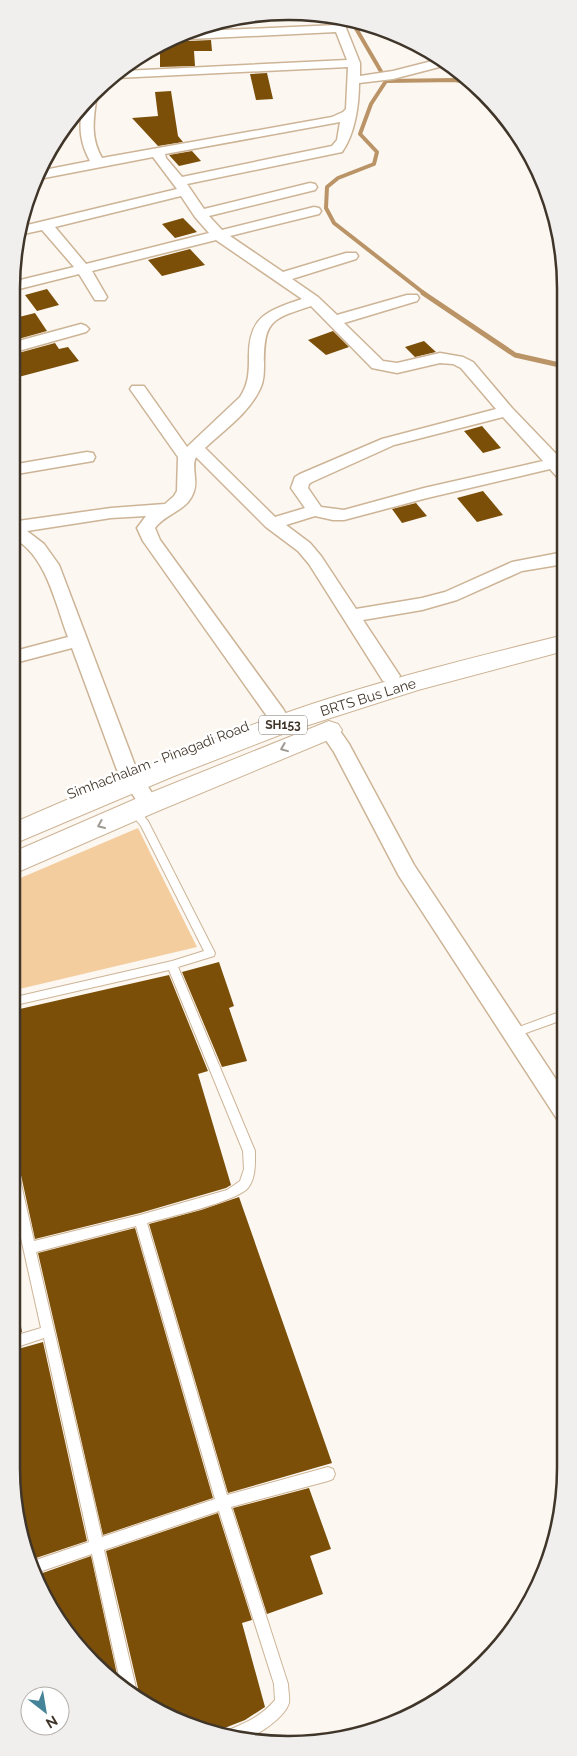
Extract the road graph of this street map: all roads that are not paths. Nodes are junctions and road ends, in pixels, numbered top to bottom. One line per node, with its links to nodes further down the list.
1 (338, 24): 3 (street)
2 (343, 26): 4 (street)
3 (202, 34)
4 (354, 63): 6 (street); 7 (street)
5 (436, 64): 7 (street)
6 (125, 75)
7 (354, 80): 9 (street)
8 (89, 109): 11 (street)
9 (348, 115): 10 (street); 13 (street)
10 (158, 152): 11 (street); 13 (street)
11 (98, 162): 12 (street)
12 (46, 174)
13 (182, 187): 16 (street); 17 (street)
14 (310, 187): 16 (street)
15 (314, 211): 19 (street)
16 (200, 214): 19 (street)
17 (45, 224): 18 (street); 21 (street)
18 (27, 228)
19 (219, 235): 21 (street); 22 (street)
20 (351, 256): 22 (street)
21 (83, 269): 23 (street); 24 (street)
22 (279, 278): 26 (street)
23 (20, 285)
24 (100, 297)
25 (412, 298): 27 (street)
26 (313, 300): 27 (street); 32 (street)
27 (334, 321): 31 (street)
28 (81, 329): 29 (street)
29 (20, 346)
30 (138, 389): 32 (street)
31 (506, 411): 34 (street); 38 (street)
32 (191, 452): 37 (street); 39 (street)
33 (87, 457): 35 (street)
34 (557, 467)
35 (20, 468)
36 (557, 469): 38 (street)
37 (168, 509): 40 (street); 49 (street)
38 (315, 511): 39 (street)
39 (272, 523): 43 (street)
40 (20, 528)
41 (20, 533): 45 (street)
42 (557, 559): 43 (street)
43 (352, 616): 48 (street)
44 (557, 630): 48 (main road, Simhachalam - Pinagadi Road)
45 (79, 640): 47 (street); 51 (street)
46 (557, 646): 51 (main road, BRTS Bus Lane / SH153)
47 (20, 656)
48 (390, 676): 49 (main road, Simhachalam - Pinagadi Road)
49 (276, 714): 51 (main road, Simhachalam - Pinagadi Road)
50 (329, 730): 52 (main road, one-way to 52); 59 (street)
51 (130, 775): 52 (street); 53 (main road, Simhachalam - Pinagadi Road); 54 (main road, BRTS Bus Lane / SH153)
52 (142, 807): 55 (main road, one-way to 55); 56 (lane)
53 (20, 816)
54 (20, 830)
55 (20, 861)
56 (172, 965): 57 (lane); 62 (lane)
57 (20, 1000)
58 (557, 1017): 59 (lane)
59 (512, 1034): 60 (street)
60 (557, 1100)
61 (20, 1207): 63 (lane)
62 (140, 1220): 63 (lane); 67 (lane)
63 (29, 1248): 64 (lane)
64 (49, 1331): 65 (lane); 68 (lane)
65 (20, 1340)
66 (328, 1474): 67 (lane)
67 (223, 1503): 68 (lane); 71 (lane)
68 (97, 1546): 69 (lane); 70 (lane)
69 (38, 1566)
70 (128, 1683)
71 (243, 1732)

